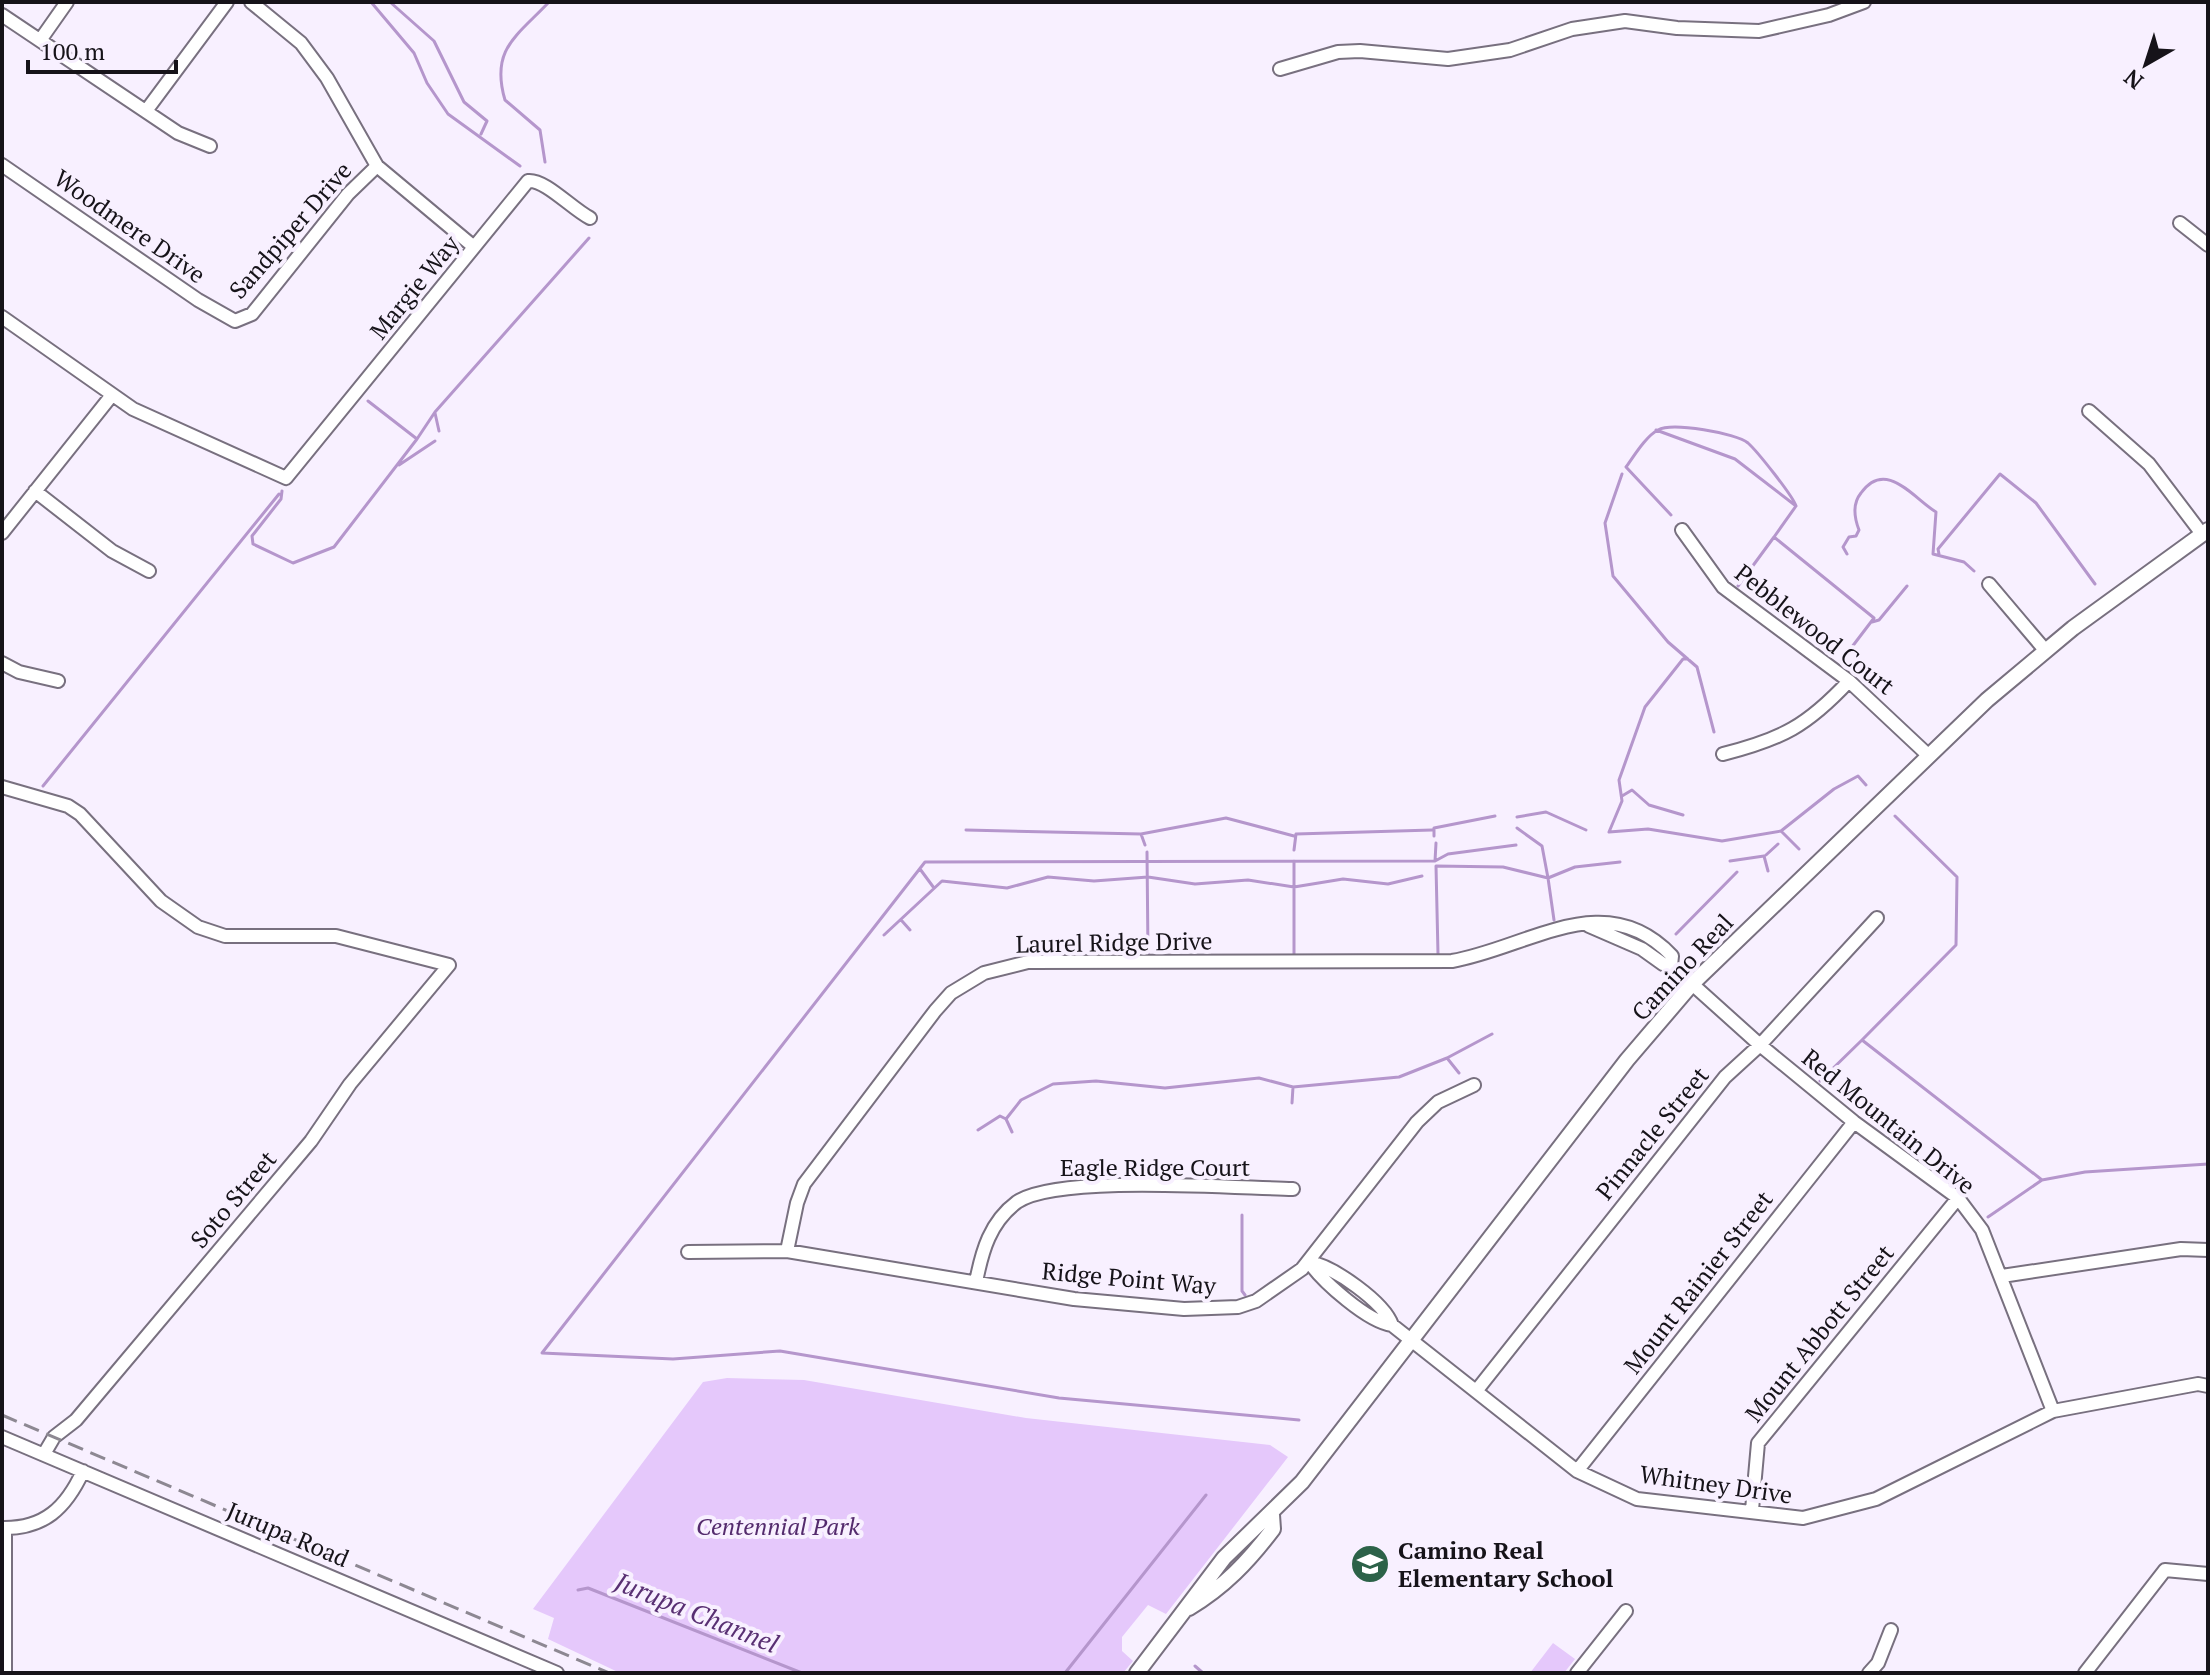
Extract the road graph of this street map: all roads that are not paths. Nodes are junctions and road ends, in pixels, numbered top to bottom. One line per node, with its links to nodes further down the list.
1 (67, 2): 6 (street)
2 (227, 2): 8 (street)
3 (251, 2): 11 (street)
4 (1864, 2): 7 (street)
5 (2, 15): 6 (street)
6 (41, 39): 8 (street)
7 (1280, 69)
8 (146, 111): 9 (street)
9 (210, 146)
10 (2, 165): 17 (street, Woodmere Drive)
11 (377, 166): 15 (street); 17 (street, Sandpiper Drive)
12 (590, 218): 15 (street, Margie Way)
13 (2180, 223): 14 (street)
14 (2208, 245)
15 (474, 247): 18 (street, Margie Way)
16 (2, 317): 18 (street)
17 (235, 321)
18 (112, 395): 20 (street)
19 (2089, 411): 22 (street)
20 (35, 491): 23 (street); 24 (street)
21 (1682, 530): 29 (street, Pebblewood Court)
22 (2205, 532): 26 (main road, Camino Real)
23 (2, 533)
24 (149, 571)
25 (1989, 584): 26 (street)
26 (2045, 650): 31 (main road, Camino Real)
27 (2, 663): 28 (street)
28 (58, 681)
29 (1849, 681): 30 (street); 31 (street, Pebblewood Court)
30 (1723, 754)
31 (1929, 756): 38 (main road, Camino Real)
32 (2, 787): 58 (street, Soto Street)
33 (1877, 918): 39 (street, Pinnacle Street)
34 (1626, 925): 35 (street, Laurel Ridge Drive); 36 (street); 37 (street, Laurel Ridge Drive)
35 (1589, 926): 36 (street, Laurel Ridge Drive); 45 (street, Laurel Ridge Drive)
36 (1623, 940): 37 (street, Laurel Ridge Drive)
37 (1671, 965): 38 (street, Laurel Ridge Drive)
38 (1692, 984): 39 (street, Red Mountain Drive); 53 (main road, Camino Real)
39 (1760, 1045): 41 (street, Red Mountain Drive); 55 (street, Pinnacle Street)
40 (1474, 1085): 47 (street, Ridge Point Way)
41 (1854, 1122): 43 (street, Red Mountain Drive); 60 (street, Mount Rainier Street)
42 (1293, 1189): 49 (street, Eagle Ridge Court)
43 (1958, 1198): 48 (street, Red Mountain Drive); 61 (street, Mount Abbott Street)
44 (2208, 1250): 48 (street)
45 (787, 1251): 46 (street, Ridge Point Way); 49 (street, Ridge Point Way)
46 (688, 1252)
47 (1309, 1262): 49 (street, Ridge Point Way); 50 (street, Whitney Drive); 51 (street, Whitney Drive)
48 (2002, 1276): 56 (street, Red Mountain Drive)
49 (976, 1282)
50 (1369, 1298): 51 (street); 52 (street, Whitney Drive)
51 (1360, 1309): 52 (street, Whitney Drive)
52 (1392, 1325): 53 (street, Whitney Drive)
53 (1413, 1341): 55 (street, Whitney Drive); 68 (main road, Camino Real)
54 (2208, 1386): 56 (street, Whitney Drive)
55 (1477, 1390): 60 (street, Whitney Drive)
56 (2053, 1411): 61 (street, Whitney Drive)
57 (2, 1437): 58 (street, Jurupa Road)
58 (44, 1454): 59 (street, Jurupa Road)
59 (83, 1471): 62 (street); 67 (street, Jurupa Road)
60 (1577, 1471): 61 (street, Whitney Drive)
61 (1752, 1510)
62 (4, 1528): 66 (street)
63 (2208, 1574): 71 (street)
64 (1626, 1611): 69 (street)
65 (1891, 1630): 70 (street)
66 (5, 1673)
67 (557, 1673)
68 (1137, 1673)
69 (1577, 1673)
70 (1869, 1673)
71 (2085, 1673)

